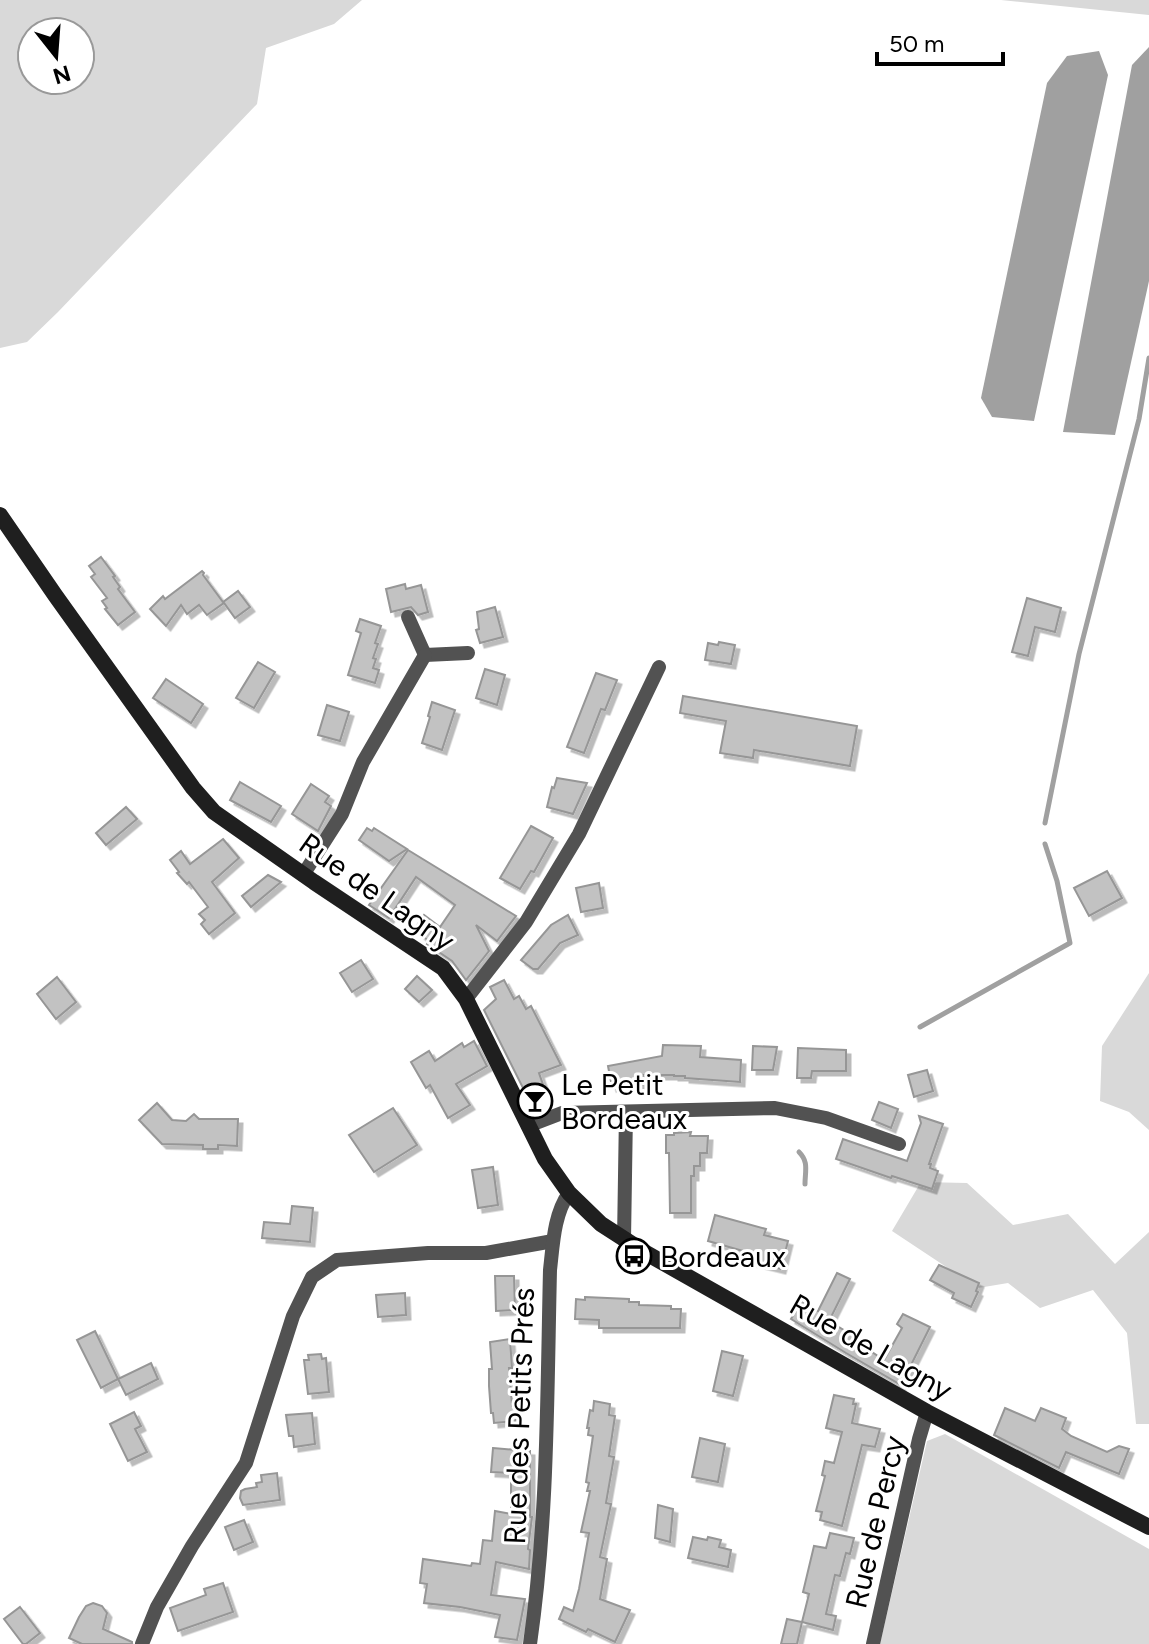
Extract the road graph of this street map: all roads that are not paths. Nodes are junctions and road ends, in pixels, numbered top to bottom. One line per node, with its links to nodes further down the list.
1 (0, 515): 6 (main road, Rue de Lagny)
2 (408, 617): 4 (street)
3 (468, 653): 4 (street)
4 (425, 655): 6 (street)
5 (659, 667): 7 (street)
6 (303, 875): 7 (main road, Rue de Lagny)
7 (466, 999): 9 (main road, Rue de Lagny)
8 (626, 1112): 9 (street); 10 (street); 12 (street)
9 (528, 1126): 11 (main road, Rue de Lagny)
10 (899, 1144)
11 (569, 1193): 12 (main road, Rue de Lagny); 13 (street, Rue des Petits Prés)
12 (624, 1240): 14 (main road, Rue de Lagny)
13 (553, 1241): 16 (street); 17 (street, Rue des Petits Prés)
14 (927, 1412): 15 (main road, Rue de Lagny); 18 (street, Rue de Percy)
15 (1149, 1527)
16 (142, 1644)
17 (530, 1644)
18 (873, 1644)

